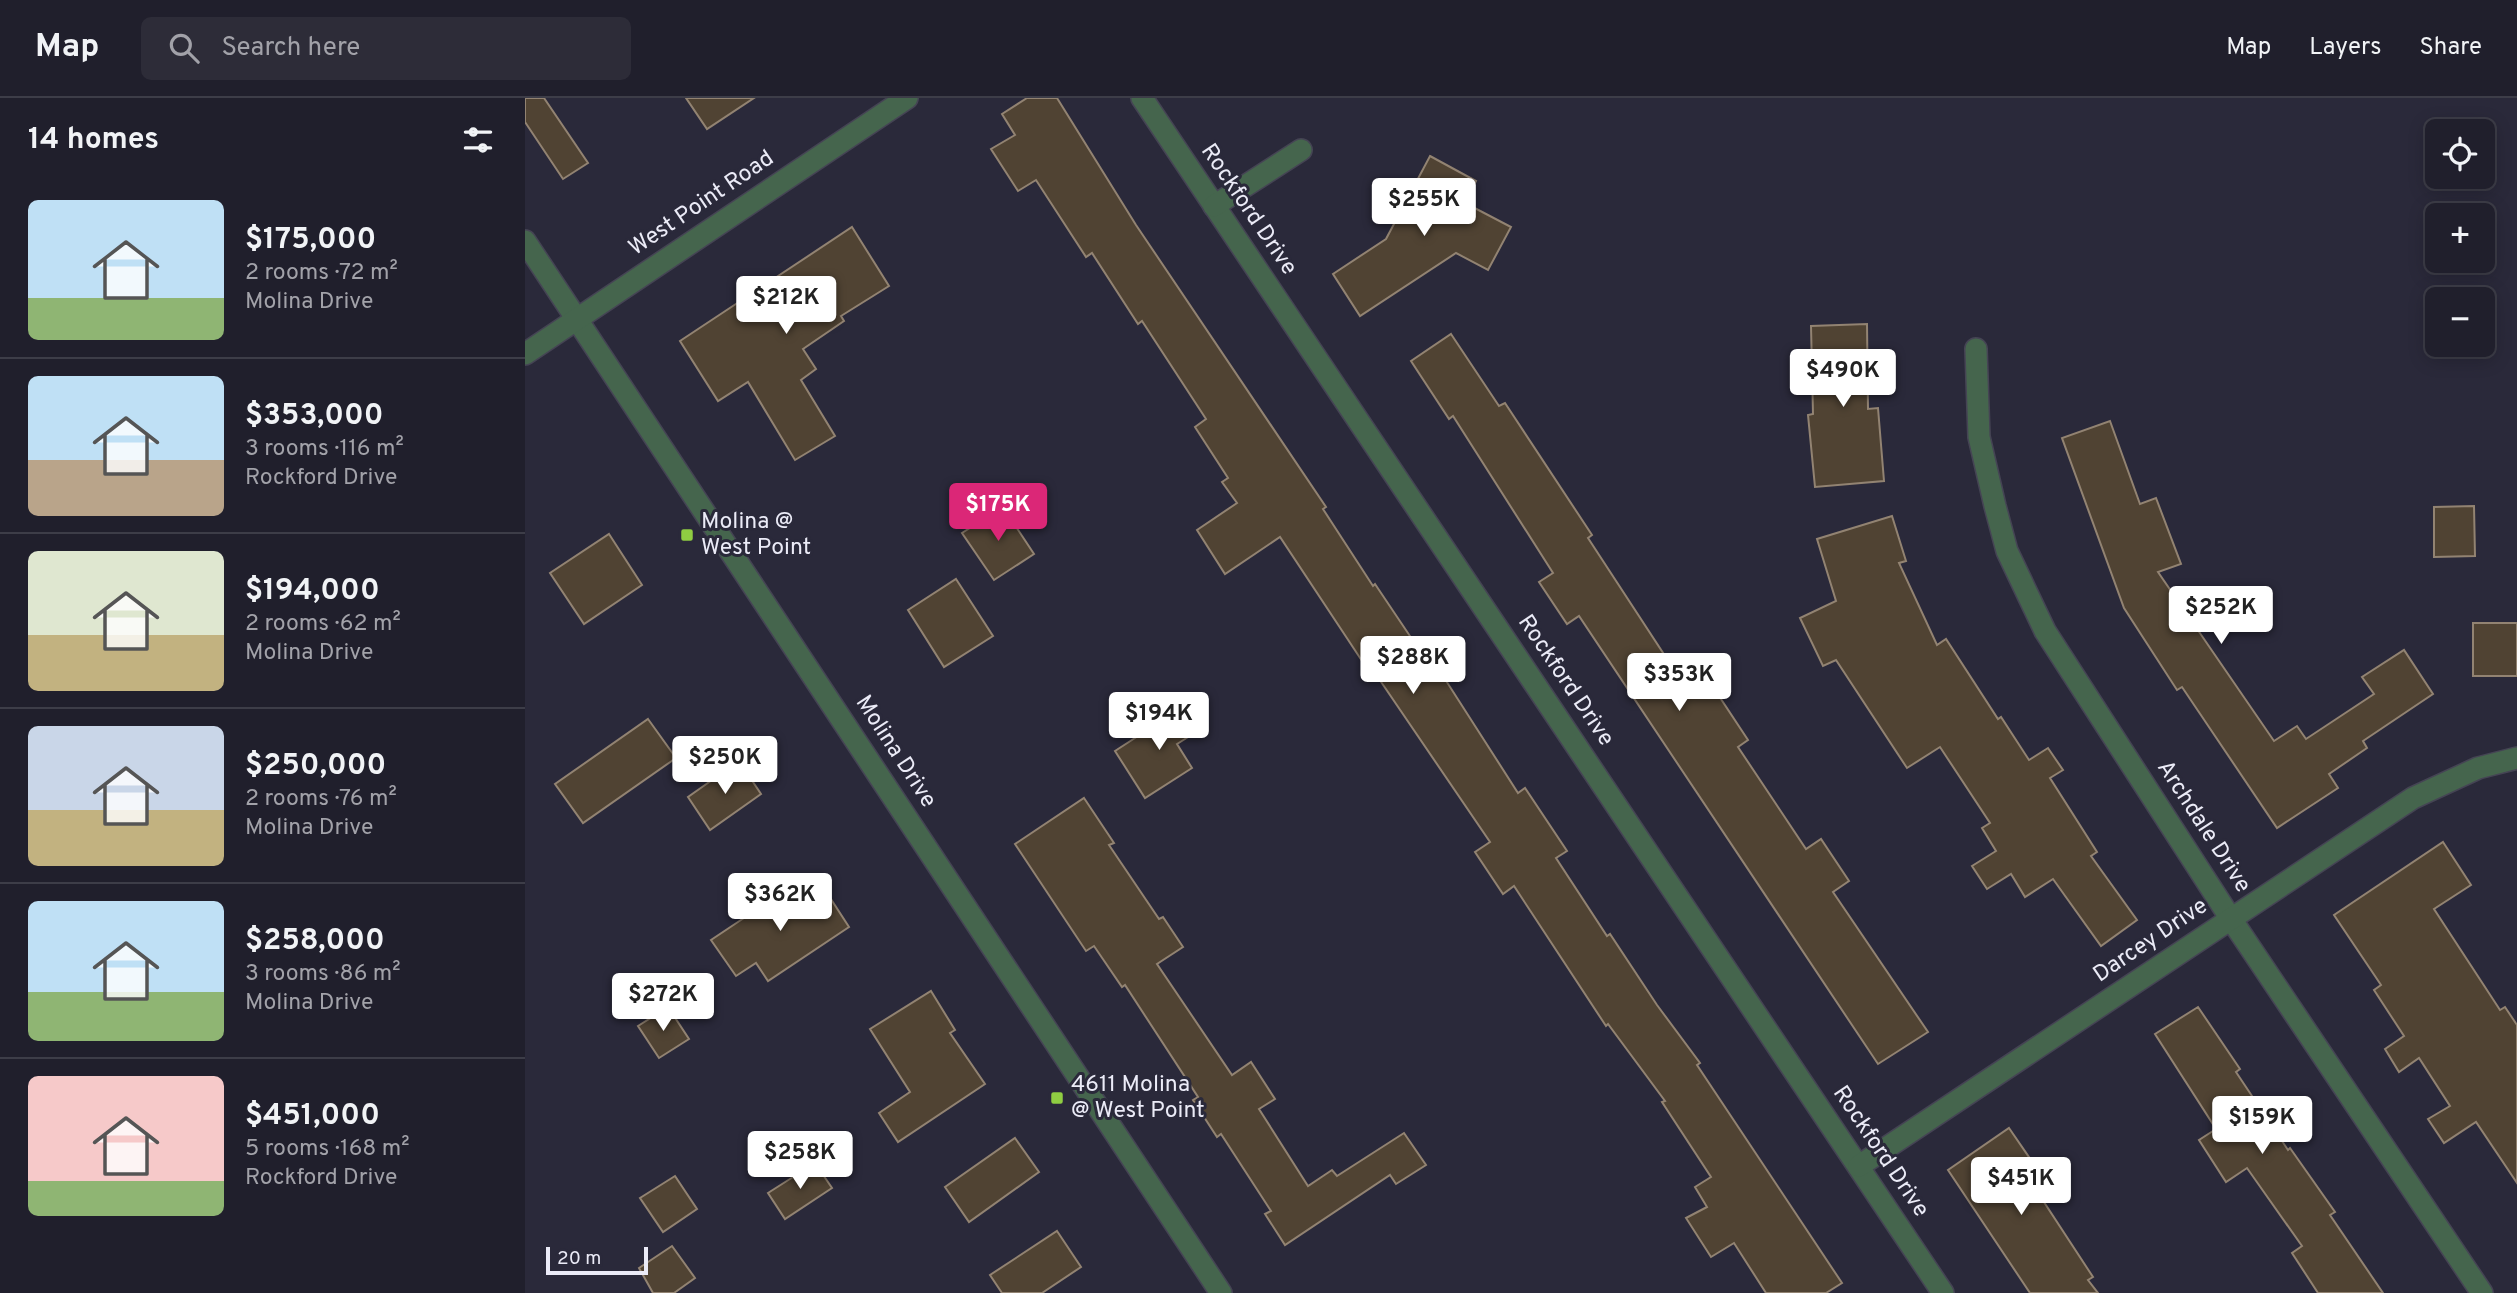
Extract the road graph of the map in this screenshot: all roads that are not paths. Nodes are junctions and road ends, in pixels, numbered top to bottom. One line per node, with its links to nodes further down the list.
1 (907, 98): 6 (street, West Point Road)
2 (1142, 98): 4 (street, Rockford Drive)
3 (1301, 150): 4 (street)
4 (1214, 206): 11 (street, Rockford Drive)
5 (525, 241): 6 (street, Molina Drive)
6 (578, 319): 8 (street, West Point Road); 12 (street, Molina Drive)
7 (1976, 349): 10 (street, Archdale Drive)
8 (525, 354)
9 (2517, 758): 10 (street, Darcey Drive)
10 (2231, 919): 11 (street, Darcey Drive); 14 (street, Archdale Drive)
11 (1859, 1166): 13 (street, Rockford Drive)
12 (1221, 1293)
13 (1943, 1293)
14 (2482, 1293)

